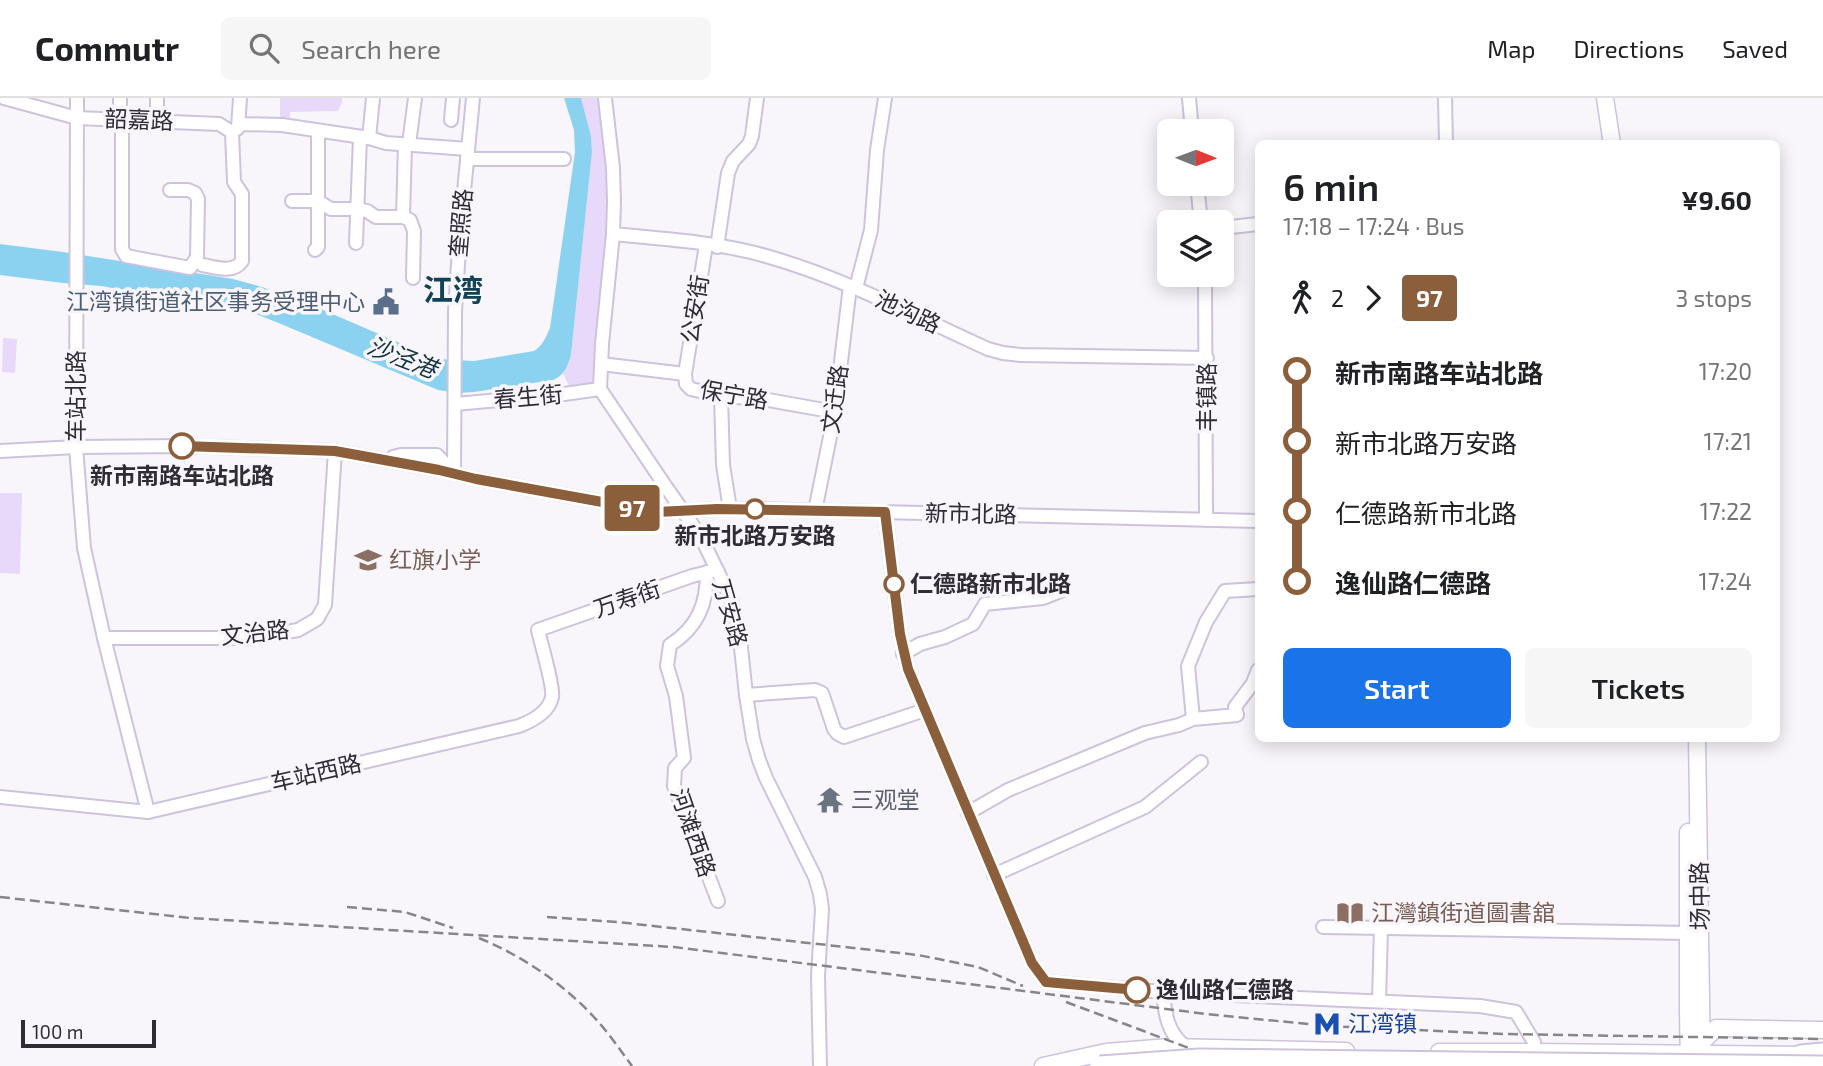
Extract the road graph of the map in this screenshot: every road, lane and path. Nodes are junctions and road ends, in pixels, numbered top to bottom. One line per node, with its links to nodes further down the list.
1 (4, 98): 16 (street, 韶嘉路)
2 (77, 98): 16 (street, 车站北路)
3 (157, 98): 20 (street)
4 (240, 98): 21 (street)
5 (373, 98): 23 (street)
6 (415, 98): 27 (street)
7 (453, 98): 19 (street)
8 (473, 98): 28 (street, 奎照路)
9 (604, 98): 37 (street)
10 (757, 98): 39 (street, 公安街)
11 (885, 98): 43 (street, 文迁路)
12 (1189, 98): 18 (street)
13 (1446, 98): 24 (street)
14 (1605, 98): 25 (main road)
15 (1614, 98): 26 (main road)
16 (76, 118): 17 (street, 韶嘉路); 52 (street, 车站北路)
17 (122, 119): 20 (street, 韶嘉路); 30 (street)
18 (1191, 119)
19 (451, 120)
20 (157, 121): 21 (street, 韶嘉路)
21 (236, 128): 22 (street, 韶嘉路); 41 (street)
22 (318, 131): 23 (street, 韶嘉路); 32 (street)
23 (364, 138): 27 (street, 韶嘉路); 33 (street)
24 (1446, 140)
25 (1611, 140)
26 (1619, 140)
27 (407, 144): 28 (street, 韶嘉路); 34 (street)
28 (467, 154): 29 (street); 50 (street, 奎照路)
29 (564, 159)
30 (170, 190)
31 (292, 201): 32 (street)
32 (318, 201): 33 (street); 40 (street)
33 (357, 209): 34 (street); 38 (street)
34 (403, 217): 42 (street)
35 (1255, 224): 36 (street)
36 (1234, 227)
37 (613, 234): 39 (street, 池沟路); 46 (street)
38 (356, 243)
39 (712, 246): 43 (street, 池沟路); 47 (street, 公安街)
40 (315, 250)
41 (202, 265)
42 (413, 278)
43 (853, 287): 45 (street, 池沟路); 51 (street, 文迁路)
44 (1205, 287): 45 (street, 丰镇路)
45 (1207, 358): 60 (street, 丰镇路)
46 (601, 364): 47 (street, 保宁路); 48 (street)
47 (685, 373): 49 (street, 保宁路)
48 (600, 389): 50 (street, 春生街); 57 (street, 万安路)
49 (721, 396): 51 (street, 保宁路); 56 (street)
50 (455, 399): 55 (street, 奎照路)
51 (835, 412): 58 (street, 文迁路)
52 (76, 447): 53 (street, 新市北路); 54 (street, 新市北路); 66 (street, 车站北路)
53 (0, 451)
54 (335, 451): 55 (street, 新市北路); 66 (street, 文治路)
55 (454, 473): 57 (street, 新市北路)
56 (730, 509): 57 (street, 新市北路); 58 (street, 新市北路)
57 (684, 511): 62 (street, 万安路)
58 (816, 511): 59 (street, 新市北路)
59 (885, 512): 60 (street, 新市北路); 67 (street)
60 (1206, 520): 61 (street, 新市北路)
61 (1255, 521)
62 (713, 571): 65 (street, 万寿街); 69 (street, 万安路); 79 (street, 河滩西路)
63 (1255, 589): 71 (street)
64 (1063, 590): 67 (street)
65 (538, 631): 76 (street, 车站西路)
66 (104, 638): 76 (street, 车站北路)
67 (903, 654): 70 (street)
68 (1255, 678): 71 (street)
69 (747, 695): 70 (street); 92 (street, 万安路)
70 (926, 710): 77 (street)
71 (1193, 719): 77 (street)
72 (1688, 742): 82 (main road, 场中路)
73 (1697, 742): 89 (main road, 场中路)
74 (1201, 762): 78 (street)
75 (0, 797): 76 (street, 车站西路)
76 (148, 812)
77 (968, 813): 78 (street)
78 (994, 875): 83 (street)
79 (718, 901)
80 (1323, 927): 81 (street)
81 (1381, 928): 82 (street); 84 (street)
82 (1688, 933): 89 (main road, 场中路)
83 (1163, 992): 84 (street); 86 (street)
84 (1379, 1002): 90 (street)
85 (1823, 1030): 89 (main road)
86 (1186, 1047): 90 (main road); 91 (main road)
87 (1823, 1054): 88 (highway)
88 (1801, 1055): 89 (main road)
89 (1697, 1056): 90 (main road)
90 (1536, 1059)
91 (1048, 1065)
92 (820, 1066)
93 (1100, 1066): 94 (highway, bridge)
94 (1823, 1066)

